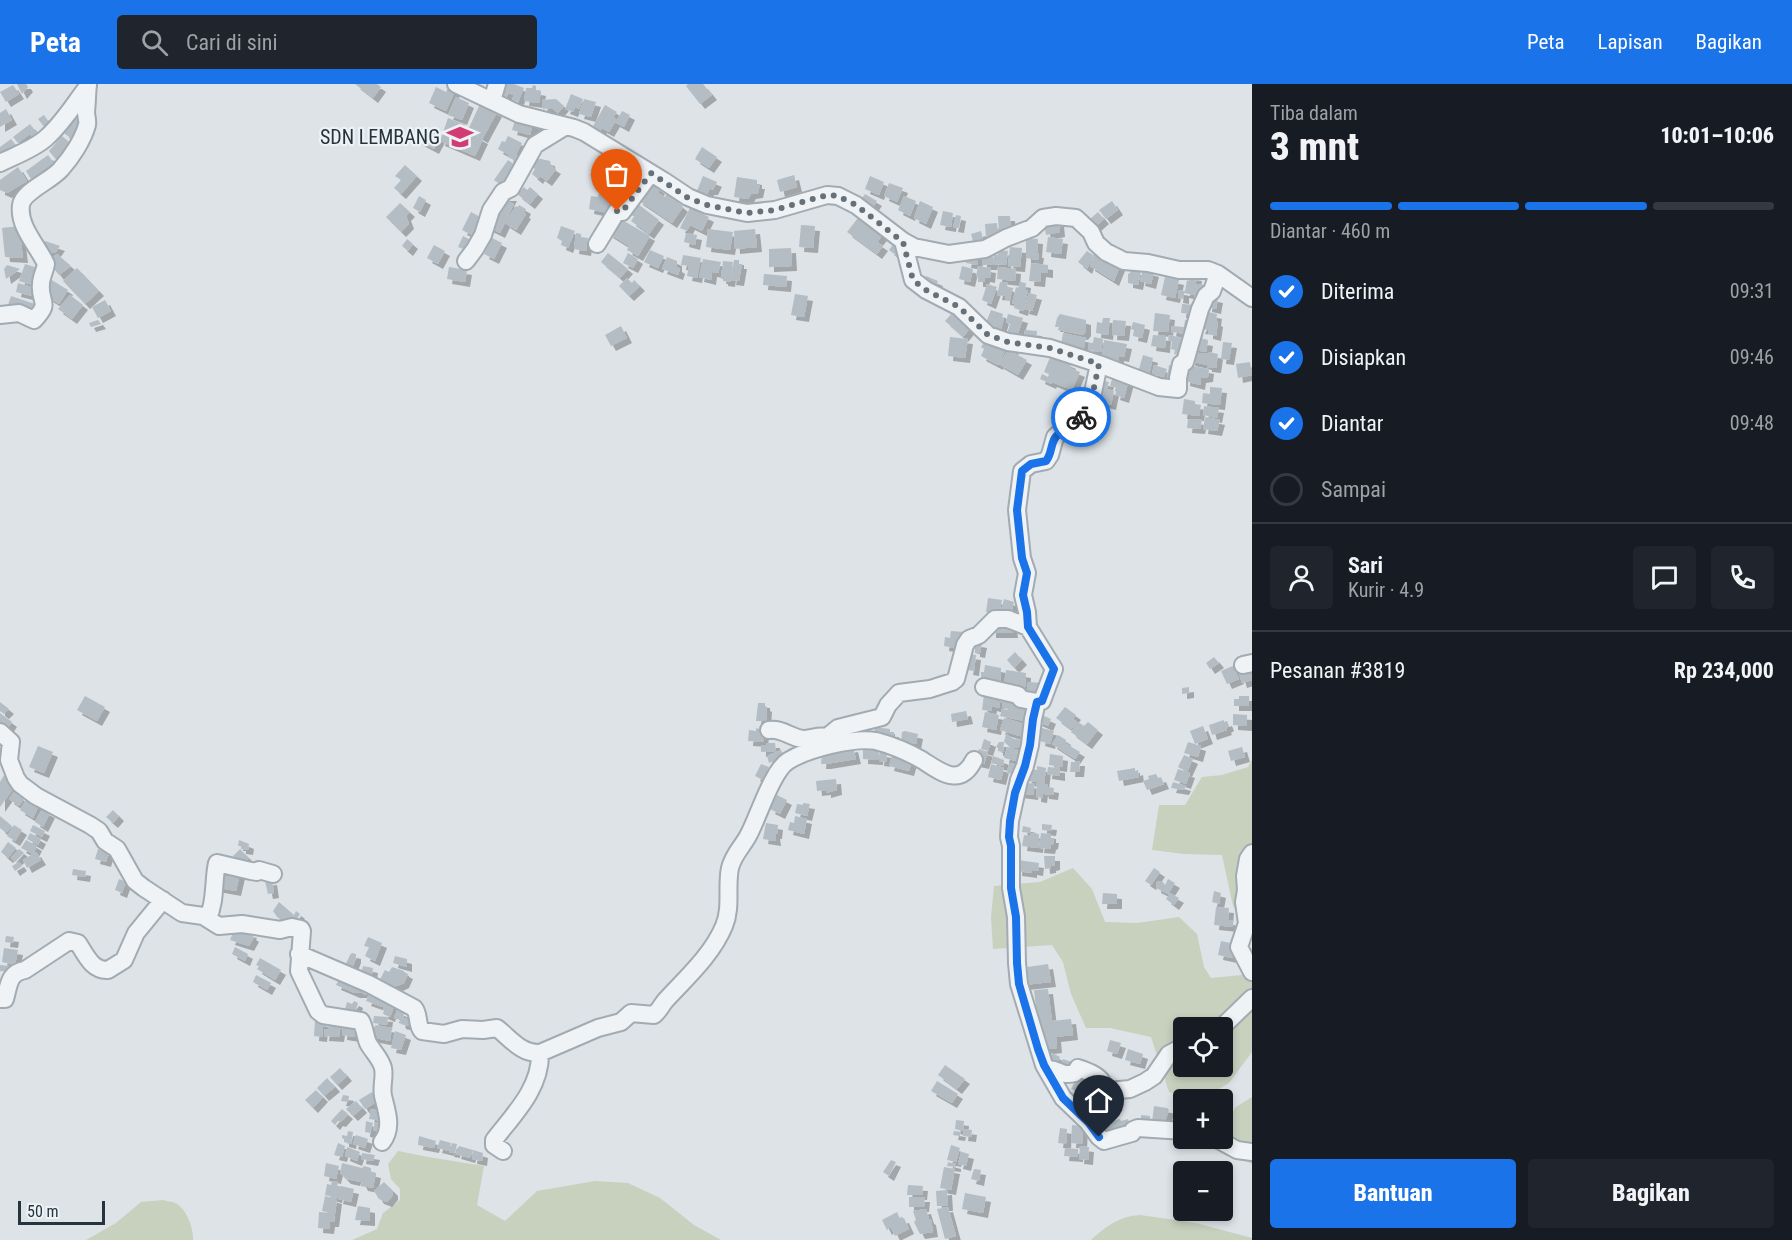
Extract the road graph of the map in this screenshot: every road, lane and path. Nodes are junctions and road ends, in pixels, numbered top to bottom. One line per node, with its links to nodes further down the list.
1 (456, 84): 4 (street)
2 (497, 84): 4 (street)
3 (88, 85): 6 (street); 13 (street)
4 (492, 101): 5 (street)
5 (566, 126): 7 (street); 10 (street)
6 (0, 163)
7 (651, 173): 8 (street); 9 (street)
8 (903, 242): 11 (street); 14 (street)
9 (597, 244)
10 (466, 261)
11 (1218, 274): 12 (street); 14 (street)
12 (1252, 298)
13 (0, 315)
14 (1099, 364): 15 (street)
15 (1028, 627): 17 (street); 18 (street)
16 (984, 687): 17 (street)
17 (1037, 702): 32 (street)
18 (769, 730)
19 (0, 732): 23 (street)
20 (974, 760): 31 (street)
21 (1252, 853): 26 (street)
22 (273, 874): 24 (street)
23 (163, 900): 24 (street); 28 (street)
24 (208, 918): 25 (street)
25 (299, 954): 31 (street); 34 (street)
26 (1252, 972)
27 (1252, 998): 29 (street)
28 (0, 999)
29 (1232, 1017)
30 (1173, 1052): 32 (street)
31 (540, 1053): 36 (street)
32 (1044, 1065): 33 (street)
33 (1173, 1130)
34 (382, 1142)
35 (1233, 1148): 37 (street)
36 (503, 1151)
37 (1252, 1152)

